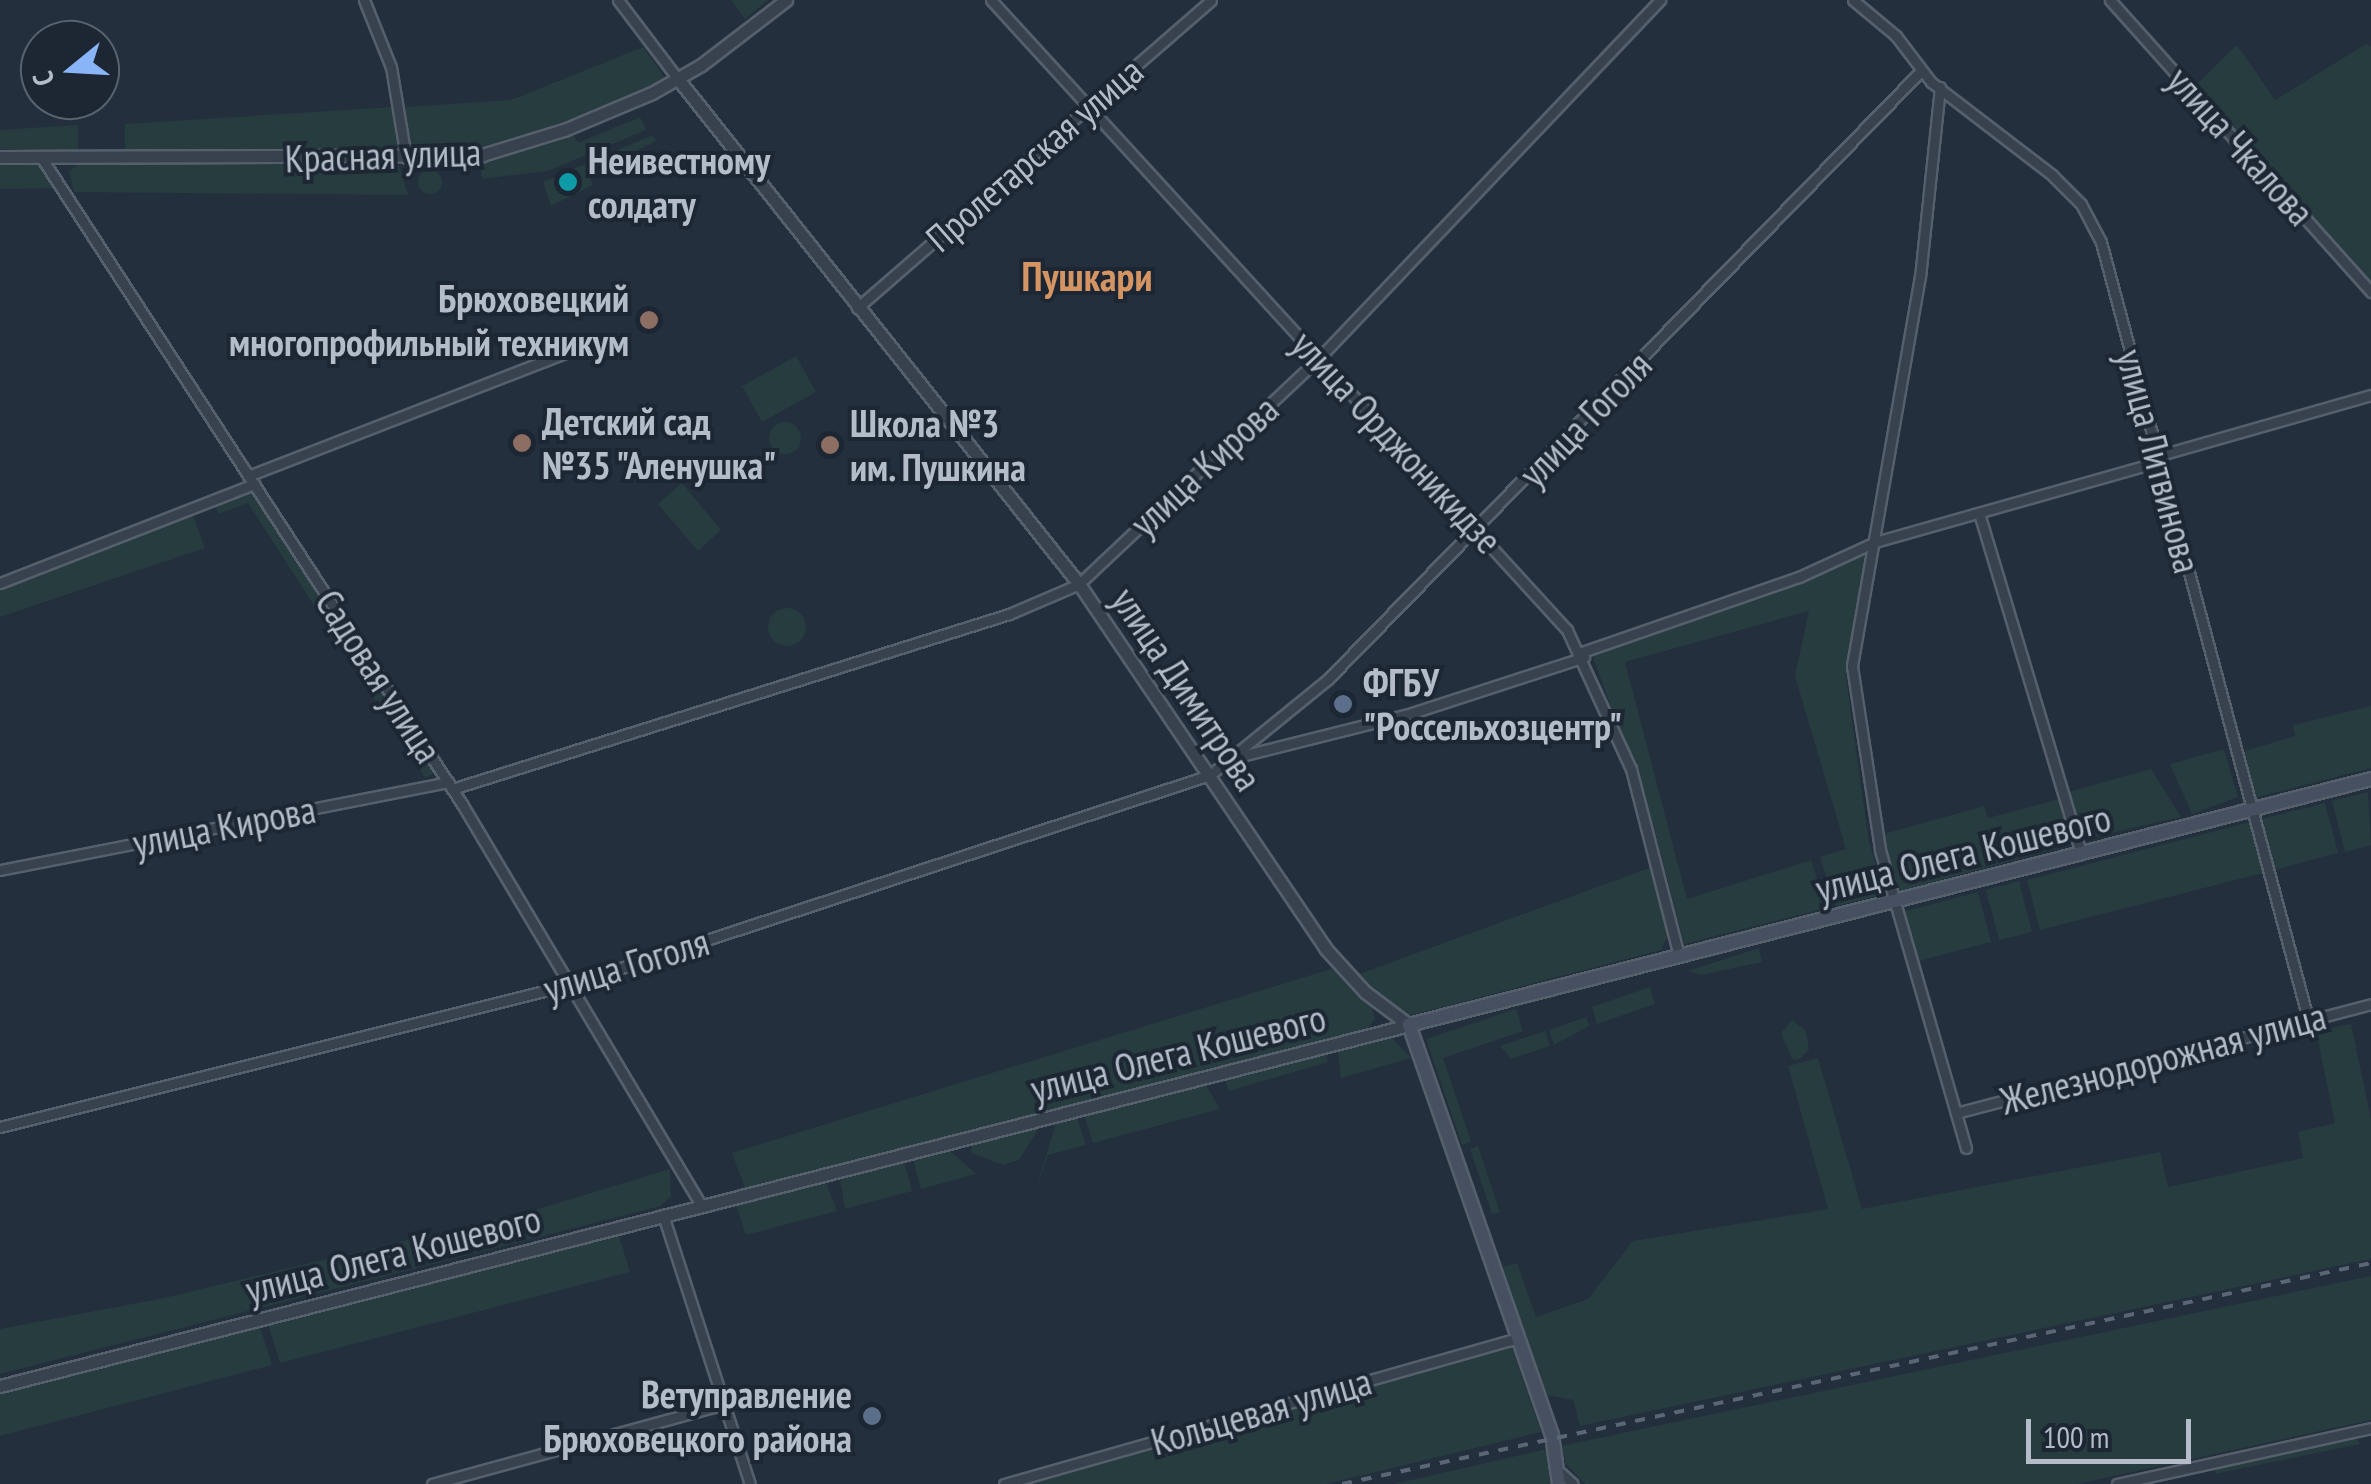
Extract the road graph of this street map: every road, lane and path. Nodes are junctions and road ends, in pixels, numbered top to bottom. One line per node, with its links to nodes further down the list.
1 (364, 0): 15 (street)
2 (618, 0): 10 (street, улица Димитрова)
3 (786, 0): 10 (street, Красная улица)
4 (991, 0): 12 (street, улица Орджоникидзе)
5 (1211, 0): 12 (street, Пролетарская улица)
6 (1660, 0): 19 (street, улица Кирова)
7 (1853, 0): 9 (street, улица Литвинова)
8 (2110, 0): 16 (street, улица Чкалова)
9 (1921, 71): 11 (street, улица Литвинова); 24 (street, улица Гоголя)
10 (678, 80): 15 (street, Красная улица); 17 (street, улица Димитрова)
11 (1940, 87): 21 (street, улица Литвинова); 25 (street)
12 (1091, 106): 17 (street, Пролетарская улица); 19 (street, улица Орджоникидзе)
13 (0, 157): 14 (street, Красная улица)
14 (41, 157): 15 (street, Красная улица); 22 (street, Садовая улица)
15 (406, 160)
16 (2371, 292)
17 (857, 308): 27 (street, улица Димитрова)
18 (581, 347): 22 (street)
19 (1321, 356): 24 (street, улица Орджоникидзе); 27 (street, улица Кирова)
20 (2371, 394): 21 (street, улица Гоголя)
21 (2158, 459): 23 (street, улица Гоголя); 33 (street, улица Литвинова)
22 (251, 480): 26 (street); 32 (street, Садовая улица)
23 (1980, 513): 25 (street, улица Гоголя); 34 (street)
24 (1479, 529): 28 (street, улица Орджоникидзе); 29 (street, улица Гоголя)
25 (1874, 542): 28 (street, улица Гоголя); 36 (street)
26 (0, 583)
27 (1080, 584): 30 (street, улица Димитрова); 32 (street, улица Кирова)
28 (1583, 654): 29 (street, улица Гоголя); 37 (street, улица Орджоникидзе)
29 (1238, 757): 30 (street, улица Гоголя)
30 (1210, 775): 38 (street, улица Гоголя); 41 (street, улица Димитрова)
31 (2371, 779): 33 (main road, улица Олега Кошевого)
32 (450, 785): 35 (street, улица Кирова); 38 (street, Садовая улица)
33 (2252, 810): 34 (main road, улица Олега Кошевого); 40 (street, улица Литвинова)
34 (2082, 853): 36 (main road, улица Олега Кошевого)
35 (0, 870)
36 (1894, 902): 37 (main road, улица Олега Кошевого); 42 (street, Железнодорожная улица)
37 (1679, 956): 41 (main road, улица Олега Кошевого)
38 (572, 984): 43 (street, улица Гоголя); 45 (street, Садовая улица)
39 (2371, 1004): 40 (street, Железнодорожная улица)
40 (2308, 1019): 42 (street, Железнодорожная улица)
41 (1409, 1025): 45 (street, улица Олега Кошевого); 47 (main road, улица Димитрова)
42 (1956, 1112): 44 (street, Железнодорожная улица)
43 (0, 1127)
44 (1966, 1148)
45 (700, 1204): 46 (street, улица Олега Кошевого)
46 (663, 1215): 48 (street, улица Олега Кошевого); 49 (street)
47 (1518, 1338): 51 (main road, улица Димитрова); 54 (street, Кольцевая улица)
48 (0, 1386)
49 (724, 1404): 52 (street); 53 (street)
50 (2371, 1428): 56 (street)
51 (1560, 1479): 55 (street)
52 (432, 1484)
53 (750, 1484)
54 (1004, 1484)
55 (1573, 1484)
56 (2117, 1484)

